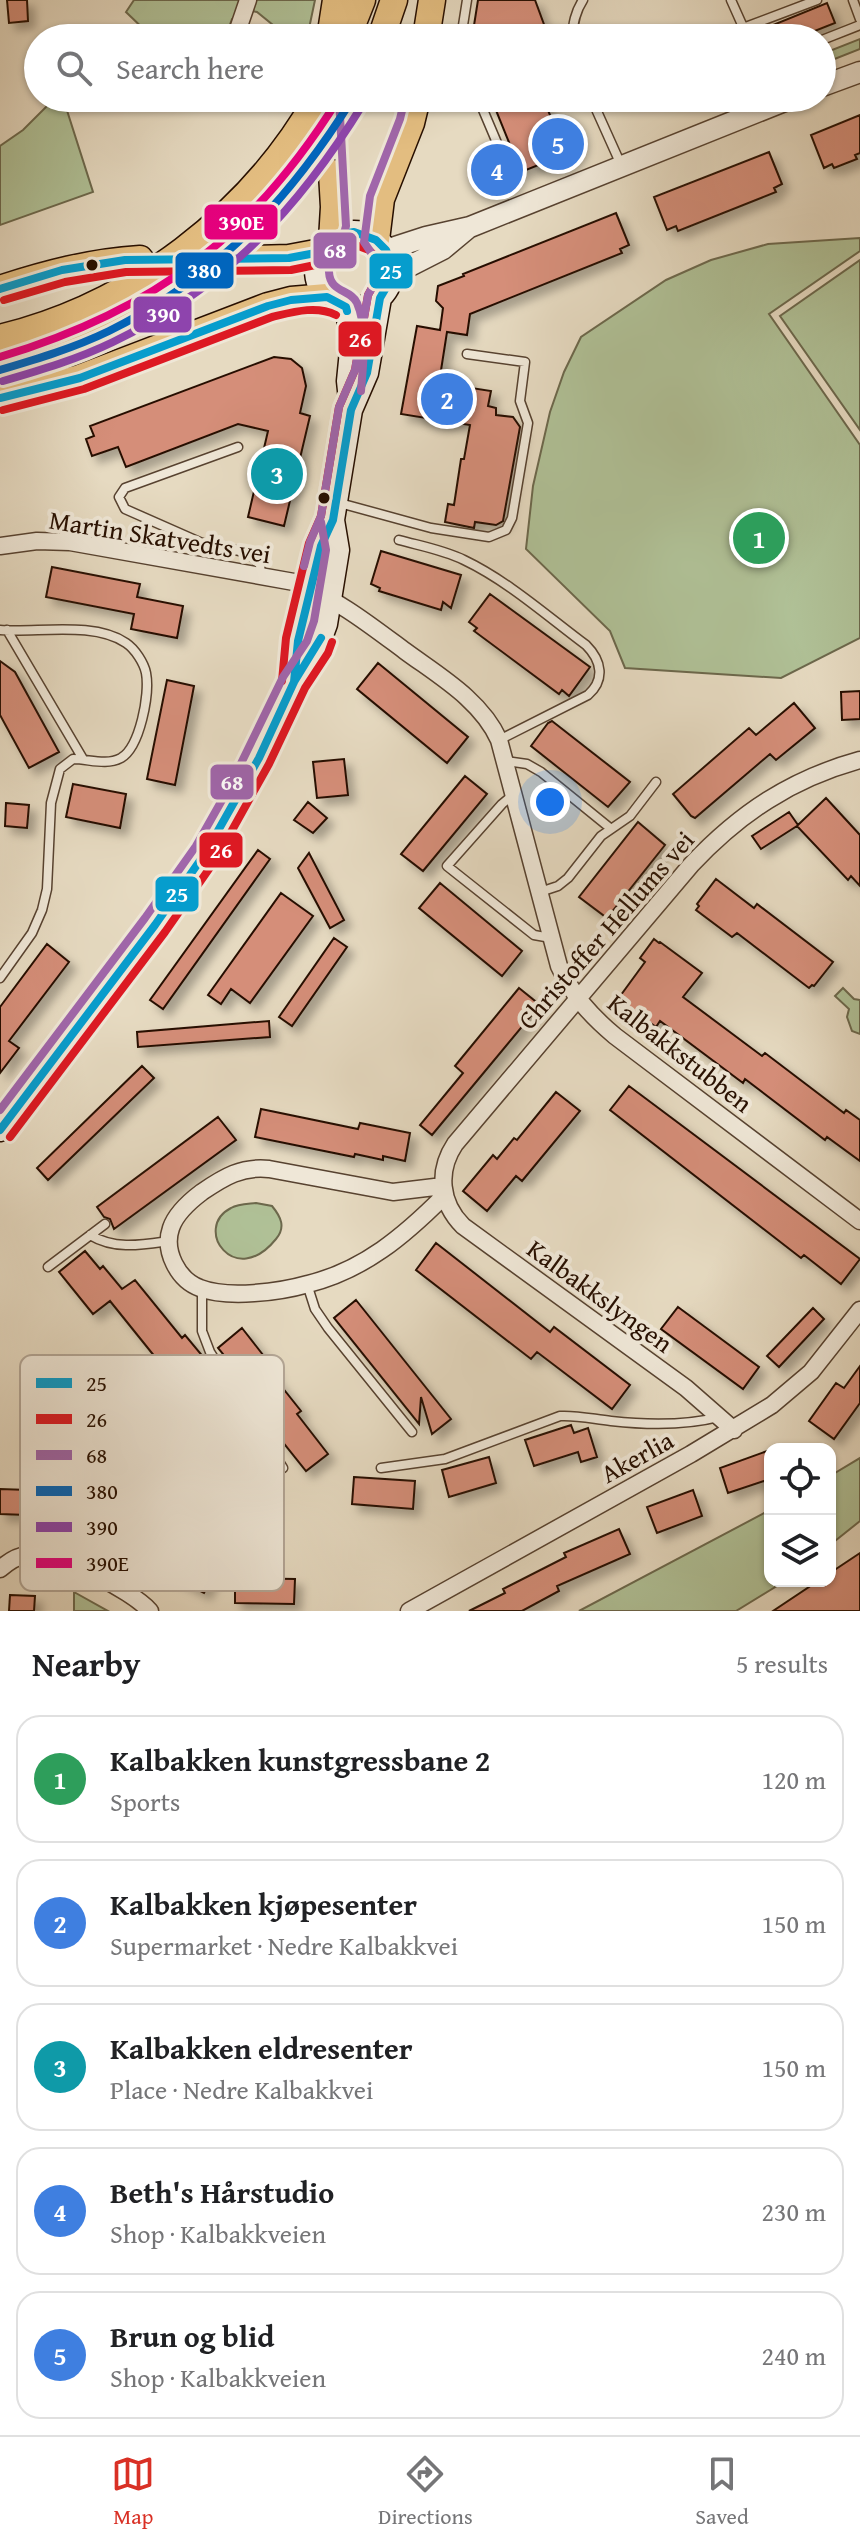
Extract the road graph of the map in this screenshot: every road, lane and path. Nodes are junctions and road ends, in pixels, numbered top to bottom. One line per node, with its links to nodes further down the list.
1 (248, 0): 12 (street)
2 (336, 0): 13 (highway)
3 (362, 0): 14 (highway)
4 (394, 0): 15 (highway)
5 (432, 0): 16 (highway)
6 (467, 0): 17 (lane)
7 (583, 0): 18 (lane)
8 (731, 0): 19 (lane)
9 (817, 0): 20 (lane)
10 (853, 0): 11 (lane)
11 (860, 22): 21 (lane)
12 (240, 24)
13 (338, 24)
14 (346, 24)
15 (386, 24)
16 (428, 24)
17 (463, 24)
18 (573, 24)
19 (741, 24)
20 (754, 24)
21 (836, 33)
22 (860, 72): 23 (street)
23 (836, 81)
24 (309, 112): 42 (highway)
25 (345, 112): 44 (highway)
26 (414, 112): 34 (highway)
27 (484, 112): 30 (lane)
28 (597, 112): 31 (lane)
29 (752, 112): 31 (street)
30 (503, 157)
31 (622, 168): 33 (street)
32 (332, 173): 35 (highway)
33 (470, 227): 34 (street); 38 (street)
34 (381, 245): 35 (main road); 38 (main road)
35 (327, 246): 37 (highway); 41 (main road)
36 (140, 259): 39 (highway)
37 (253, 259)
38 (392, 275): 40 (main road)
39 (0, 289)
40 (380, 298): 41 (main road); 46 (main road)
41 (337, 302): 45 (highway); 46 (main road)
42 (0, 338)
43 (467, 354): 48 (lane)
44 (0, 370)
45 (0, 398)
46 (351, 410): 48 (main road)
47 (238, 447): 51 (lane)
48 (335, 511): 52 (main road)
49 (399, 540): 54 (lane)
50 (0, 546): 51 (street, Martin Skatvedts vei)
51 (261, 576): 52 (street, Martin Skatvedts vei)
52 (321, 594): 54 (street, Kalbakkstubben); 65 (main road)
53 (4, 630): 55 (lane); 55 (lane)
54 (499, 740): 57 (street, Kalbakkstubben)
55 (83, 759): 63 (lane)
56 (860, 760): 64 (street, Christoffer Hellums vei)
57 (506, 761): 59 (street, Kalbakkstubben); 60 (lane)
58 (656, 782): 60 (lane)
59 (515, 794): 61 (street, Kalbakkstubben); 62 (lane)
60 (610, 828): 61 (lane)
61 (540, 892): 62 (street, Kalbakkstubben)
62 (552, 938): 64 (street, Kalbakkstubben)
63 (0, 978)
64 (577, 999): 66 (street, Christoffer Hellums vei); 67 (street, Kalbakkstubben)
65 (0, 1130)
66 (444, 1191): 70 (street); 72 (street); 76 (street, Kalbakkslyngen)
67 (860, 1221)
68 (105, 1224): 69 (lane)
69 (90, 1235): 70 (lane); 71 (lane)
70 (169, 1241): 73 (street)
71 (48, 1267)
72 (307, 1284): 73 (street); 78 (lane)
73 (202, 1289): 75 (lane)
74 (860, 1310): 77 (street, Akerlia)
75 (212, 1355)
76 (720, 1417): 77 (street, Kalbakkslyngen); 79 (lane)
77 (734, 1430): 84 (street, Akerlia)
78 (412, 1432)
79 (381, 1468)
80 (20, 1557): 81 (street)
81 (0, 1569)
82 (124, 1591): 83 (street)
83 (150, 1611)
84 (409, 1611)

